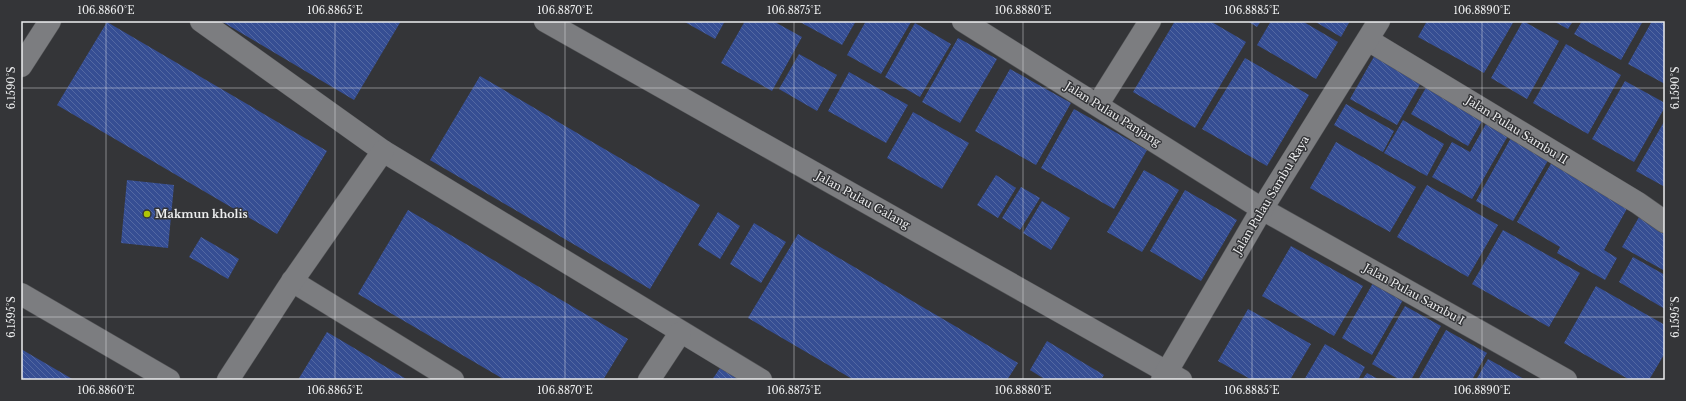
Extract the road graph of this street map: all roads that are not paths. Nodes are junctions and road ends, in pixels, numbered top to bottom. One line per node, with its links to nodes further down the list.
1 (50, 21): 8 (street)
2 (200, 21): 10 (street)
3 (544, 21): 16 (street, Jalan Pulau Galang)
4 (963, 21): 9 (street, Jalan Pulau Panjang)
5 (1150, 21): 9 (street)
6 (1379, 21): 7 (street, Jalan Pulau Sambu Raya)
7 (1368, 40): 11 (street, Jalan Pulau Sambu Raya); 12 (street, Jalan Pulau Sambu II)
8 (21, 66)
9 (1098, 104): 11 (street, Jalan Pulau Panjang)
10 (383, 151): 13 (street); 15 (street)
11 (1262, 209): 16 (street, Jalan Pulau Sambu Raya); 22 (street, Jalan Pulau Sambu I)
12 (1665, 222)
13 (292, 281): 18 (street); 19 (street)
14 (21, 294): 17 (street)
15 (680, 333): 20 (street); 21 (street)
16 (1170, 377)
17 (169, 380)
18 (228, 380)
19 (453, 380)
20 (649, 380)
21 (761, 380)
22 (1566, 380)

